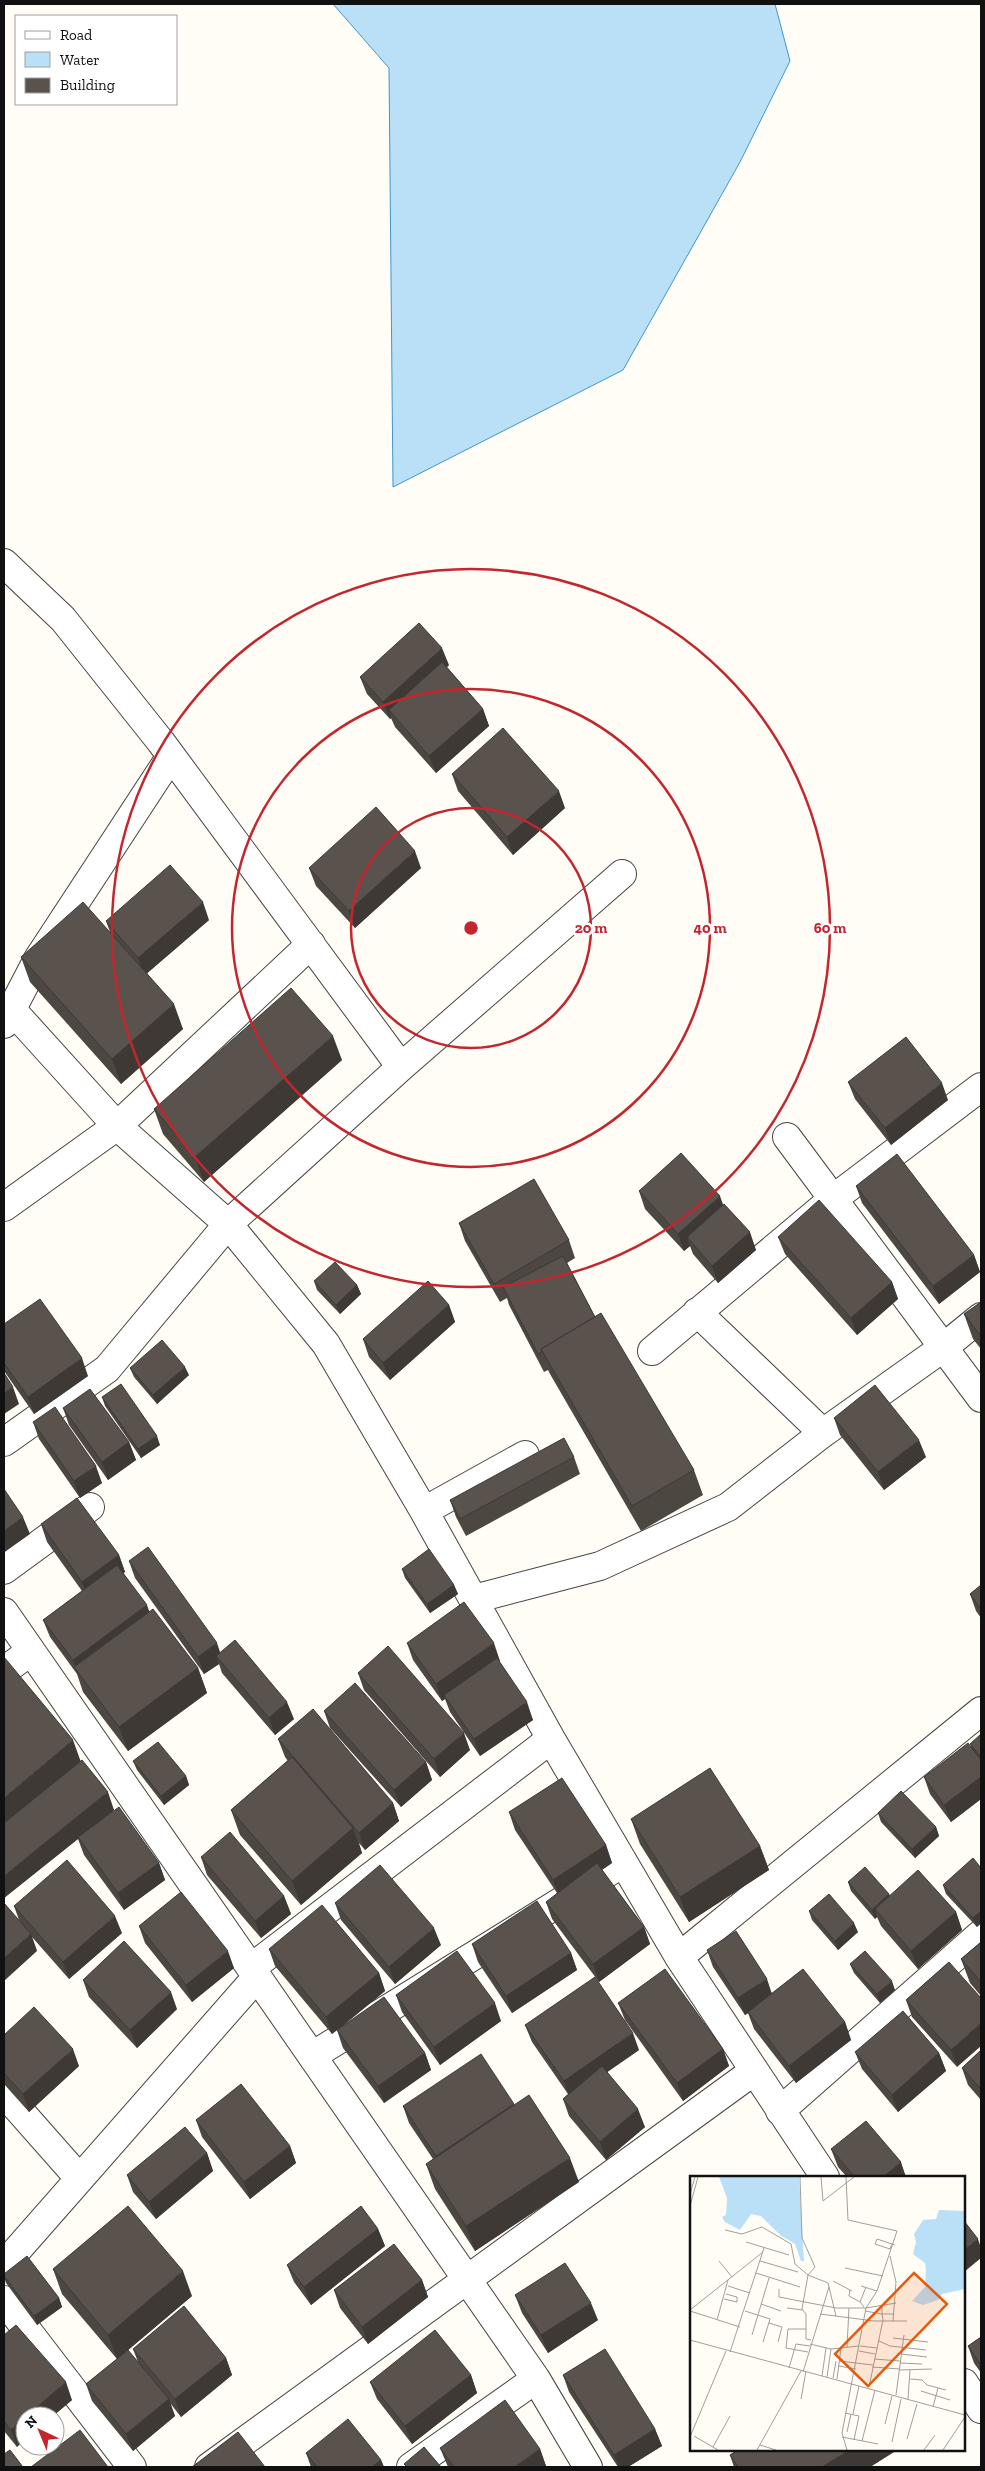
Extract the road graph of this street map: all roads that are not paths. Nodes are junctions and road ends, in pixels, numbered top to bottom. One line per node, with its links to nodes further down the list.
1 (4, 563): 2 (street)
2 (171, 756): 4 (street); 5 (street)
3 (622, 874): 6 (street)
4 (311, 944): 6 (street); 8 (street)
5 (8, 1017): 8 (street)
6 (402, 1067): 12 (street)
7 (981, 1087): 10 (street)
8 (117, 1126): 11 (street); 12 (street)
9 (787, 1136): 10 (street)
10 (833, 1199): 13 (street); 15 (street)
11 (4, 1206)
12 (228, 1224): 19 (street); 22 (street)
13 (697, 1312): 16 (street); 18 (street)
14 (981, 1318): 15 (street)
15 (944, 1348): 17 (street); 18 (street)
16 (652, 1350)
17 (981, 1398)
18 (823, 1433): 24 (street)
19 (4, 1442)
20 (525, 1455): 22 (street)
21 (90, 1507): 23 (street)
22 (424, 1511): 24 (street)
23 (4, 1570)
24 (474, 1599): 29 (street)
25 (4, 1612): 26 (street)
26 (31, 1651): 27 (street); 33 (street)
27 (4, 1671)
28 (981, 1711): 32 (street)
29 (551, 1739): 30 (street); 33 (street)
30 (623, 1864): 32 (street); 34 (street)
31 (981, 1934): 37 (street)
32 (679, 1957): 35 (street)
33 (253, 1973): 34 (street); 39 (street)
34 (312, 2056): 41 (street)
35 (754, 2071): 37 (street); 41 (street)
36 (4, 2093): 39 (street)
37 (780, 2111): 38 (street)
38 (824, 2176)
39 (79, 2178): 40 (street)
40 (4, 2264)
41 (467, 2280): 43 (street); 47 (street)
42 (4, 2300): 46 (street)
43 (536, 2379): 48 (street); 49 (street)
44 (965, 2385): 45 (street)
45 (981, 2409)
46 (132, 2467)
47 (209, 2467)
48 (411, 2467)
49 (588, 2467)

